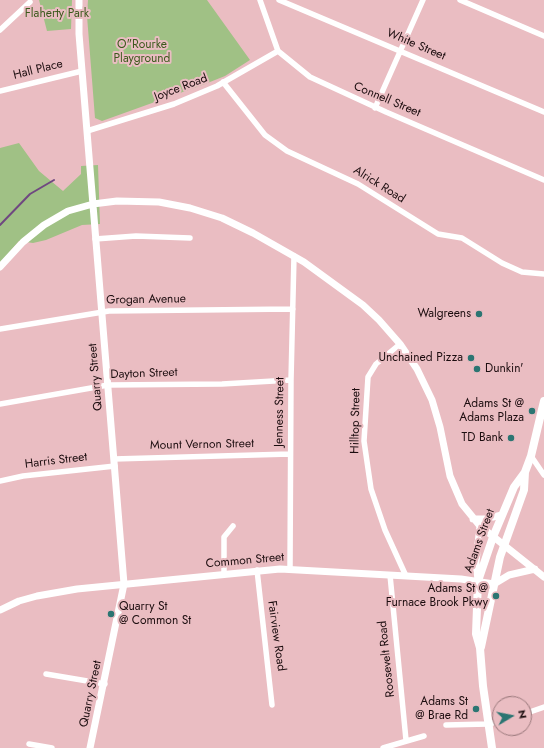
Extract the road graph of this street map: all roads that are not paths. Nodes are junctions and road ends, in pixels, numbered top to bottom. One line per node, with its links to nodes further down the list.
1 (80, 0): 11 (main road, Quarry Street)
2 (260, 0): 10 (street)
3 (279, 0): 9 (street, White Street)
4 (423, 0): 9 (street)
5 (460, 0): 8 (street)
6 (30, 2): 7 (street)
7 (0, 30)
8 (544, 36)
9 (400, 50): 14 (street); 15 (street, White Street)
10 (278, 51): 12 (street, Joyce Road); 14 (street, Connell Street)
11 (82, 71): 13 (street, Hall Place); 16 (main road, Quarry Street)
12 (223, 82): 16 (street, Joyce Road); 23 (street, Alrick Road)
13 (0, 91)
14 (375, 108): 17 (street, Connell Street)
15 (544, 112)
16 (87, 131): 18 (main road, Quarry Street)
17 (544, 180)
18 (93, 204): 20 (main road, Quarry Street); 21 (main road); 22 (main road)
19 (190, 238): 20 (street)
20 (95, 239): 25 (main road, Quarry Street)
21 (294, 256): 24 (street, Jenness Street); 27 (main road)
22 (0, 267)
23 (544, 274)
24 (293, 309): 25 (street, Grogan Avenue); 28 (street, Jenness Street)
25 (101, 312): 26 (street, Grogan Avenue); 29 (main road, Quarry Street)
26 (0, 329)
27 (400, 344): 39 (main road); 49 (street, Hilltop Street)
28 (291, 380): 29 (street, Dayton Street); 32 (street, Jenness Street)
29 (108, 386): 31 (street, Dayton Street); 34 (main road, Quarry Street)
30 (544, 401): 33 (main road, Adams Street)
31 (0, 404)
32 (290, 454): 34 (street, Mount Vernon Street); 44 (street, Jenness Street)
33 (531, 456): 35 (main road, Adams Street); 36 (street)
34 (114, 462): 37 (street, Harris Street); 52 (main road, Quarry Street)
35 (525, 472): 38 (main road, Adams Street); 43 (main road, Adams Street)
36 (544, 475)
37 (0, 481)
38 (502, 514): 39 (main road); 42 (main road, Adams Street)
39 (473, 519): 41 (main road)
40 (233, 526): 47 (street)
41 (480, 526): 42 (main road); 51 (main road)
42 (493, 537): 43 (main road); 51 (main road, Adams Street)
43 (504, 546): 45 (main road); 53 (main road, Adams Street)
44 (290, 568): 46 (main road, Common Street); 48 (main road, Common Street)
45 (535, 569): 50 (main road); 53 (main road)
46 (257, 570): 47 (main road, Common Street); 58 (street, Fairview Road)
47 (224, 573): 52 (main road, Common Street)
48 (390, 575): 49 (main road, Common Street); 65 (street, Roosevelt Road)
49 (406, 576): 51 (main road, Common Street)
50 (544, 577)
51 (478, 581): 53 (main road, Common Street); 55 (main road, Adams Street)
52 (124, 584): 54 (main road, Common Street); 57 (main road, Quarry Street)
53 (494, 584): 55 (main road, Adams Street)
54 (0, 610)
55 (480, 648): 62 (main road, Adams Street)
56 (46, 674): 57 (street)
57 (105, 684): 68 (main road, Quarry Street)
58 (272, 705)
59 (544, 707): 60 (street)
60 (532, 711)
61 (492, 723): 62 (street)
62 (488, 724): 63 (street); 70 (main road, Adams Street)
63 (446, 725)
64 (424, 736): 65 (street)
65 (406, 740): 69 (street)
66 (29, 744): 67 (street)
67 (52, 748)
68 (90, 748)
69 (383, 748)
70 (492, 748)

